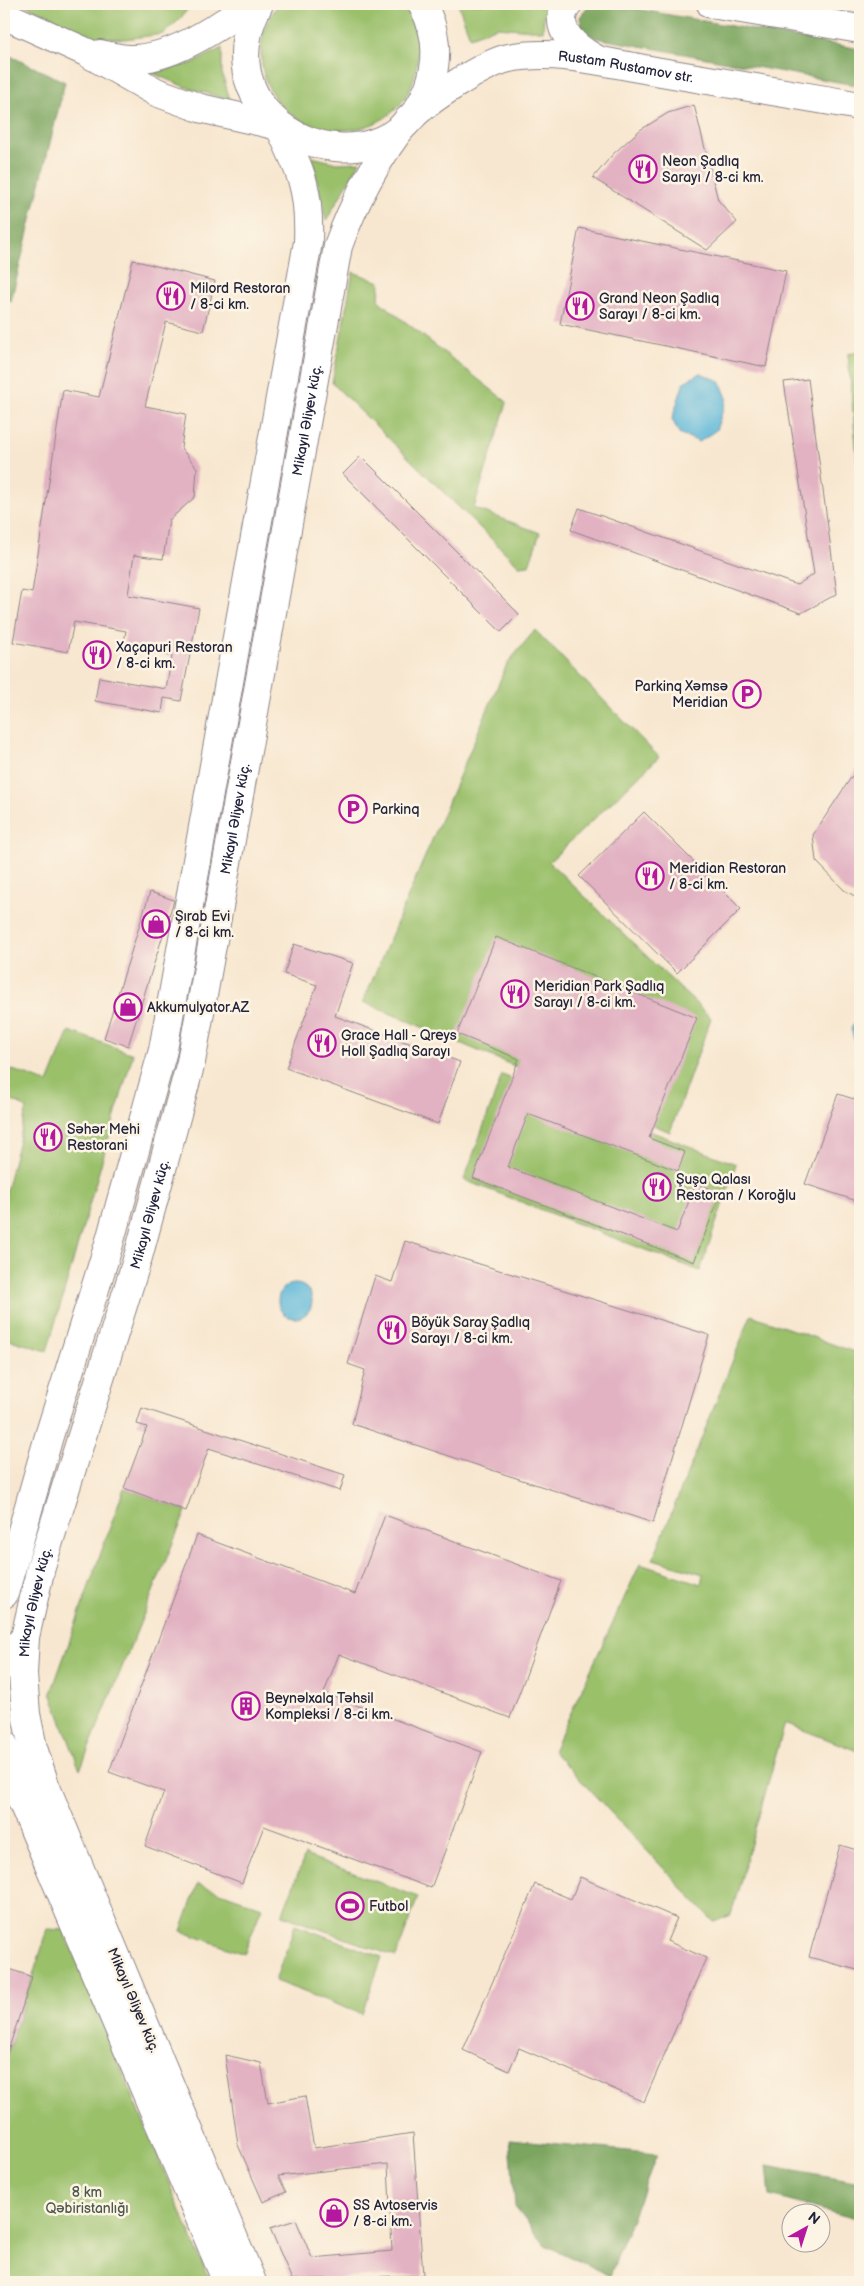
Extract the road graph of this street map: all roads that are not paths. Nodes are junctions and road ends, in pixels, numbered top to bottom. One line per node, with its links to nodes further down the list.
1 (252, 4): 8 (main road)
2 (259, 4): 12 (main road)
3 (422, 4): 11 (main road, Mikayıl Əliyev küç.)
4 (568, 4): 9 (main road)
5 (711, 4): 7 (main road)
6 (4, 15): 8 (main road)
7 (860, 29)
8 (86, 52): 12 (main road)
9 (600, 62): 10 (main road, Rustam Rustamov str.); 11 (main road, Rustam Rustamov str.)
10 (860, 106)
11 (408, 121): 12 (main road, Rustam Rustamov str.); 16 (main road, Mikayıl Əliyev küç.)
12 (279, 126): 13 (main road)
13 (13, 1556): 14 (main road); 15 (main road)
14 (4, 1582)
15 (4, 1594)
16 (25, 1637): 17 (main road); 20 (main road, Mikayıl Əliyev küç.)
17 (4, 1665)
18 (4, 1745): 19 (main road)
19 (227, 2282)
20 (252, 2282)

